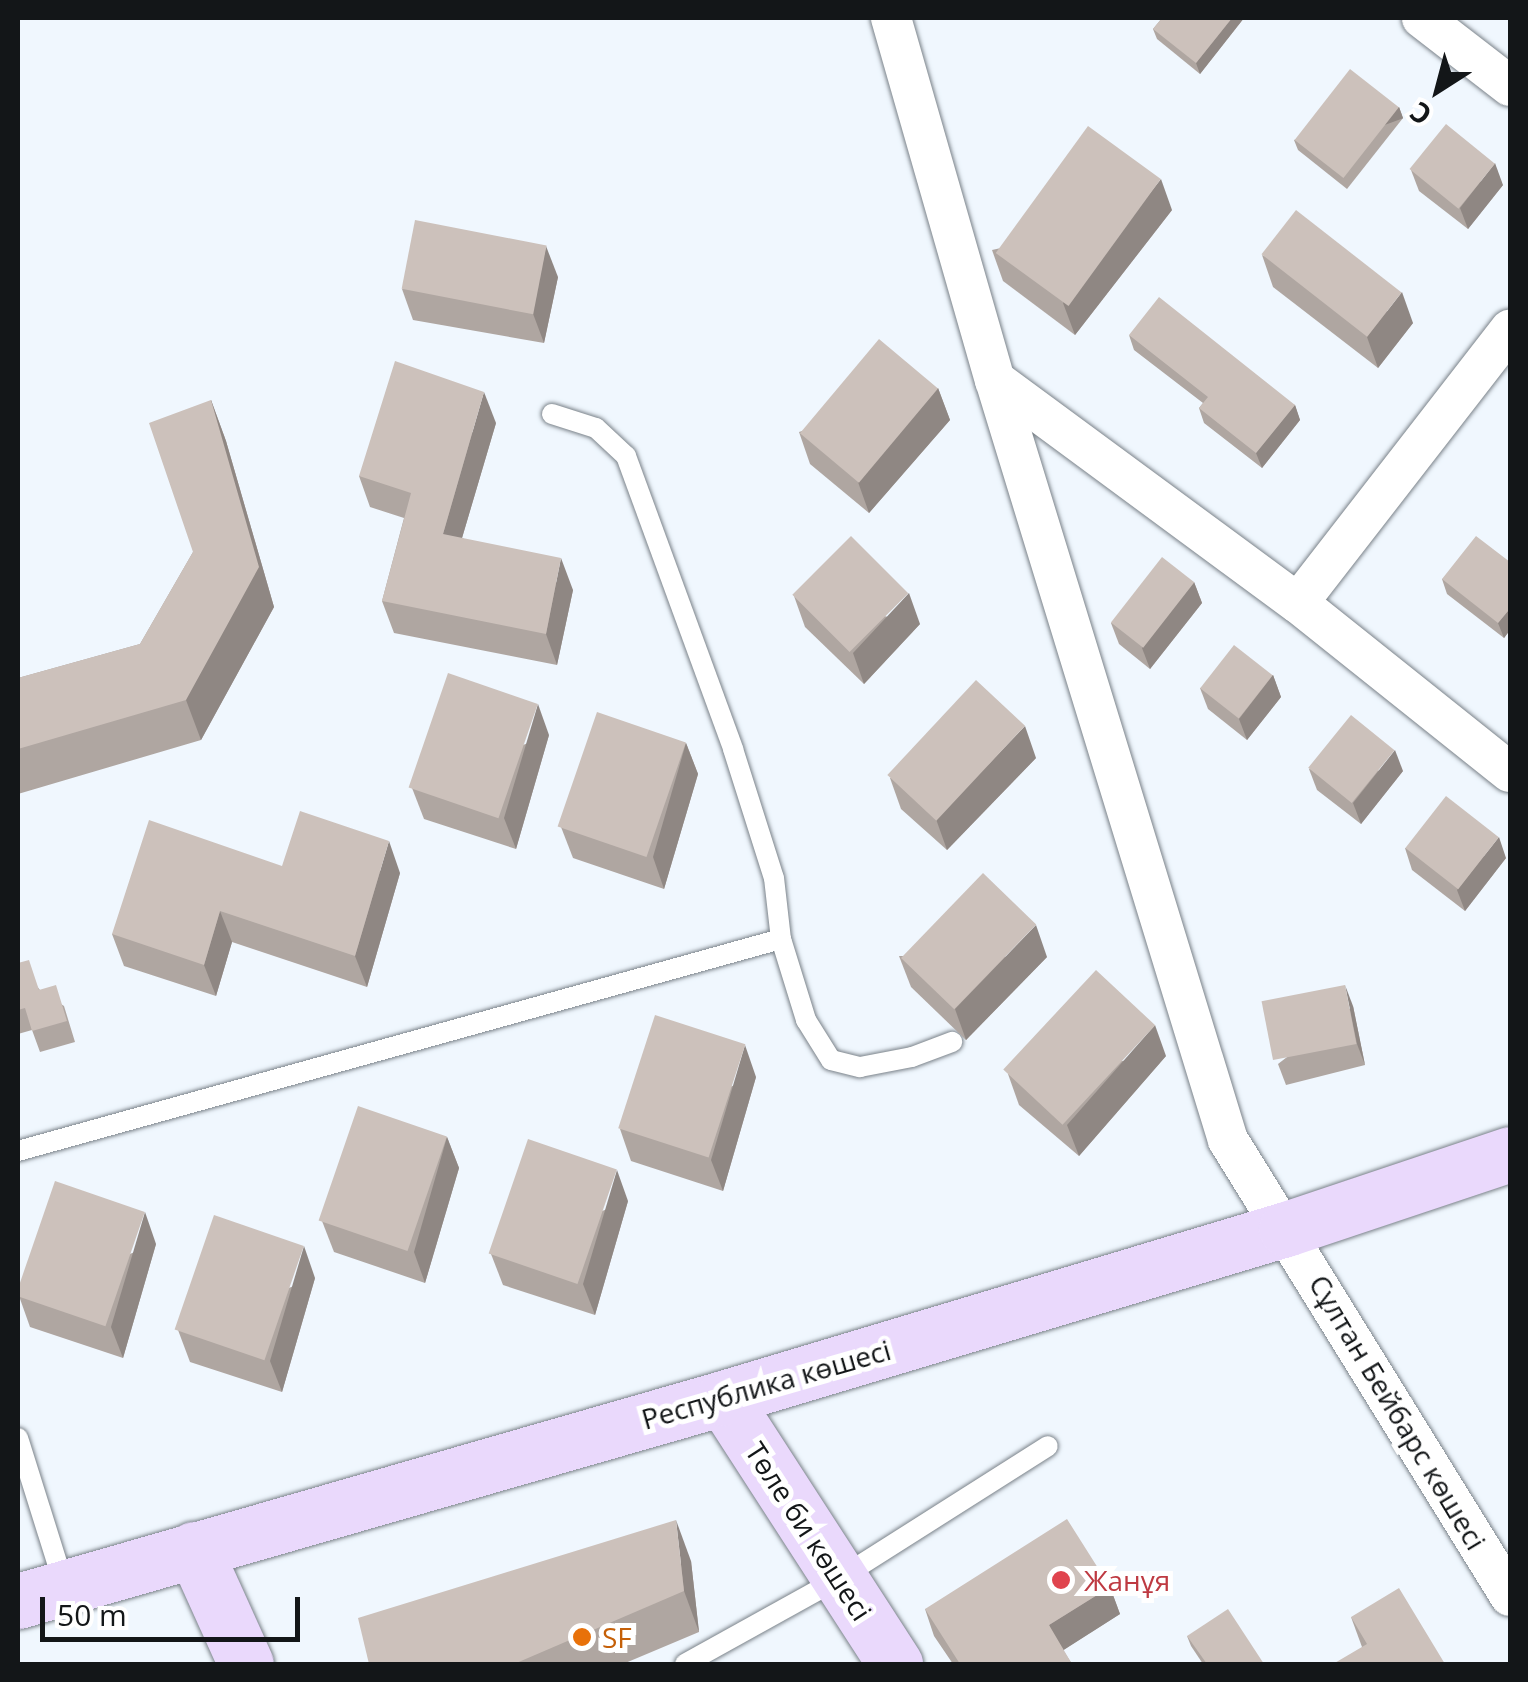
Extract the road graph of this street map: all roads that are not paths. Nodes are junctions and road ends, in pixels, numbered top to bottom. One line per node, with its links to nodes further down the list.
1 (891, 18): 5 (street, Сұлтан Бейбарс көшесі)
2 (1422, 18): 3 (street)
3 (1510, 86)
4 (1510, 330): 7 (street)
5 (996, 380): 7 (street); 13 (street, Сұлтан Бейбарс көшесі)
6 (552, 414): 9 (lane)
7 (1298, 603): 8 (street)
8 (1510, 772)
9 (780, 938): 10 (lane); 11 (lane)
10 (952, 1042)
11 (18, 1151)
12 (1510, 1154): 13 (main road, Республика көшесі)
13 (1286, 1229): 14 (main road, Республика көшесі); 20 (street, Сұлтан Бейбарс көшесі)
14 (723, 1398): 17 (main road, Республика көшесі); 18 (main road, Төле би көшесі)
15 (18, 1438): 19 (lane)
16 (1048, 1446): 18 (lane)
17 (194, 1549): 19 (main road, Республика көшесі); 21 (main road)
18 (840, 1578): 22 (lane); 23 (main road, Төле би көшесі)
19 (41, 1594)
20 (1510, 1596)
21 (246, 1664)
22 (684, 1664)
23 (895, 1664)

